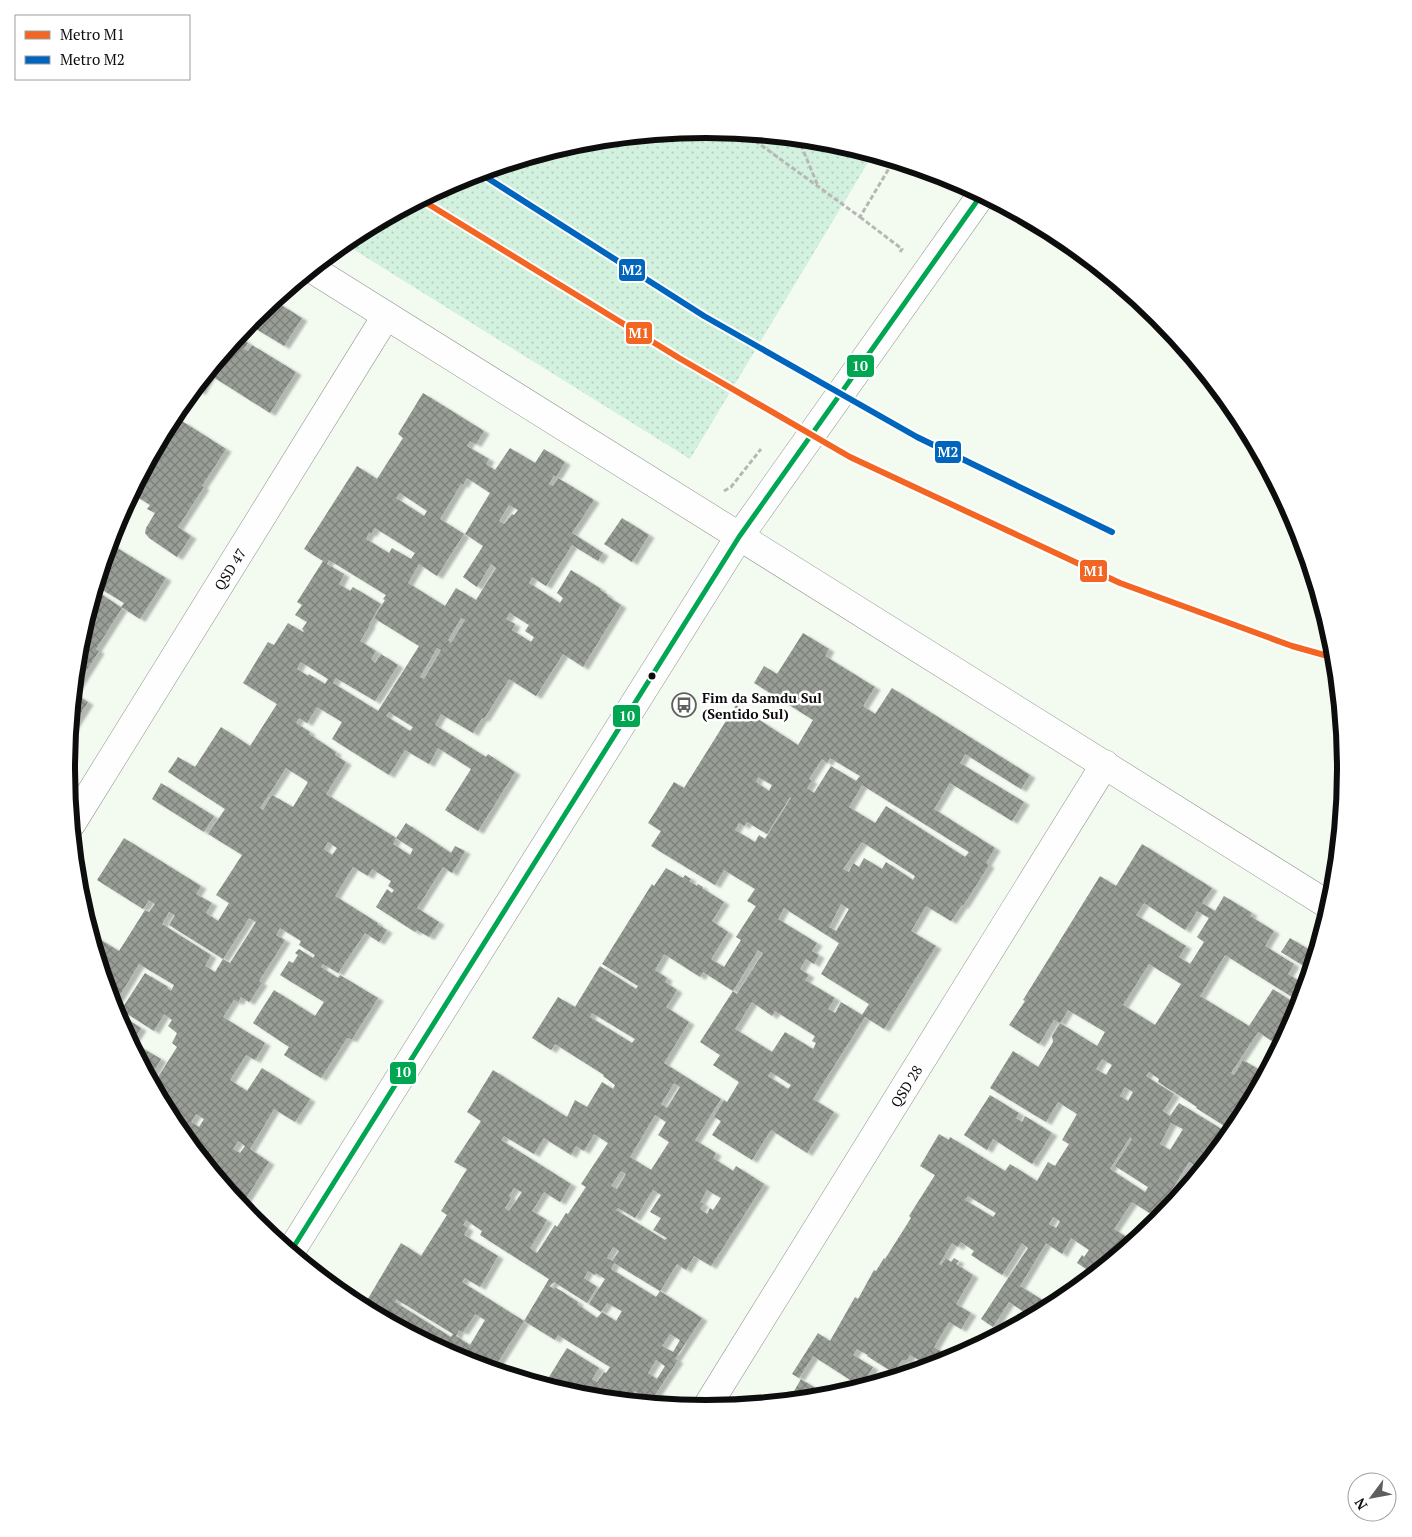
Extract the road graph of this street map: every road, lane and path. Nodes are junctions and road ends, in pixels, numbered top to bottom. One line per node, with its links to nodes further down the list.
1 (754, 140): 4 (path)
2 (801, 145): 4 (path)
3 (891, 166): 6 (path)
4 (819, 187): 6 (path)
5 (978, 200): 12 (street)
6 (860, 217): 7 (path)
7 (897, 257)
8 (318, 272): 9 (street)
9 (386, 316): 12 (street); 14 (street, QSD 47)
10 (766, 443): 11 (path)
11 (719, 494)
12 (739, 537): 13 (street); 16 (street)
13 (1105, 764): 15 (street); 17 (street, QSD 28)
14 (77, 816)
15 (1323, 901)
16 (294, 1246)
17 (711, 1400)

